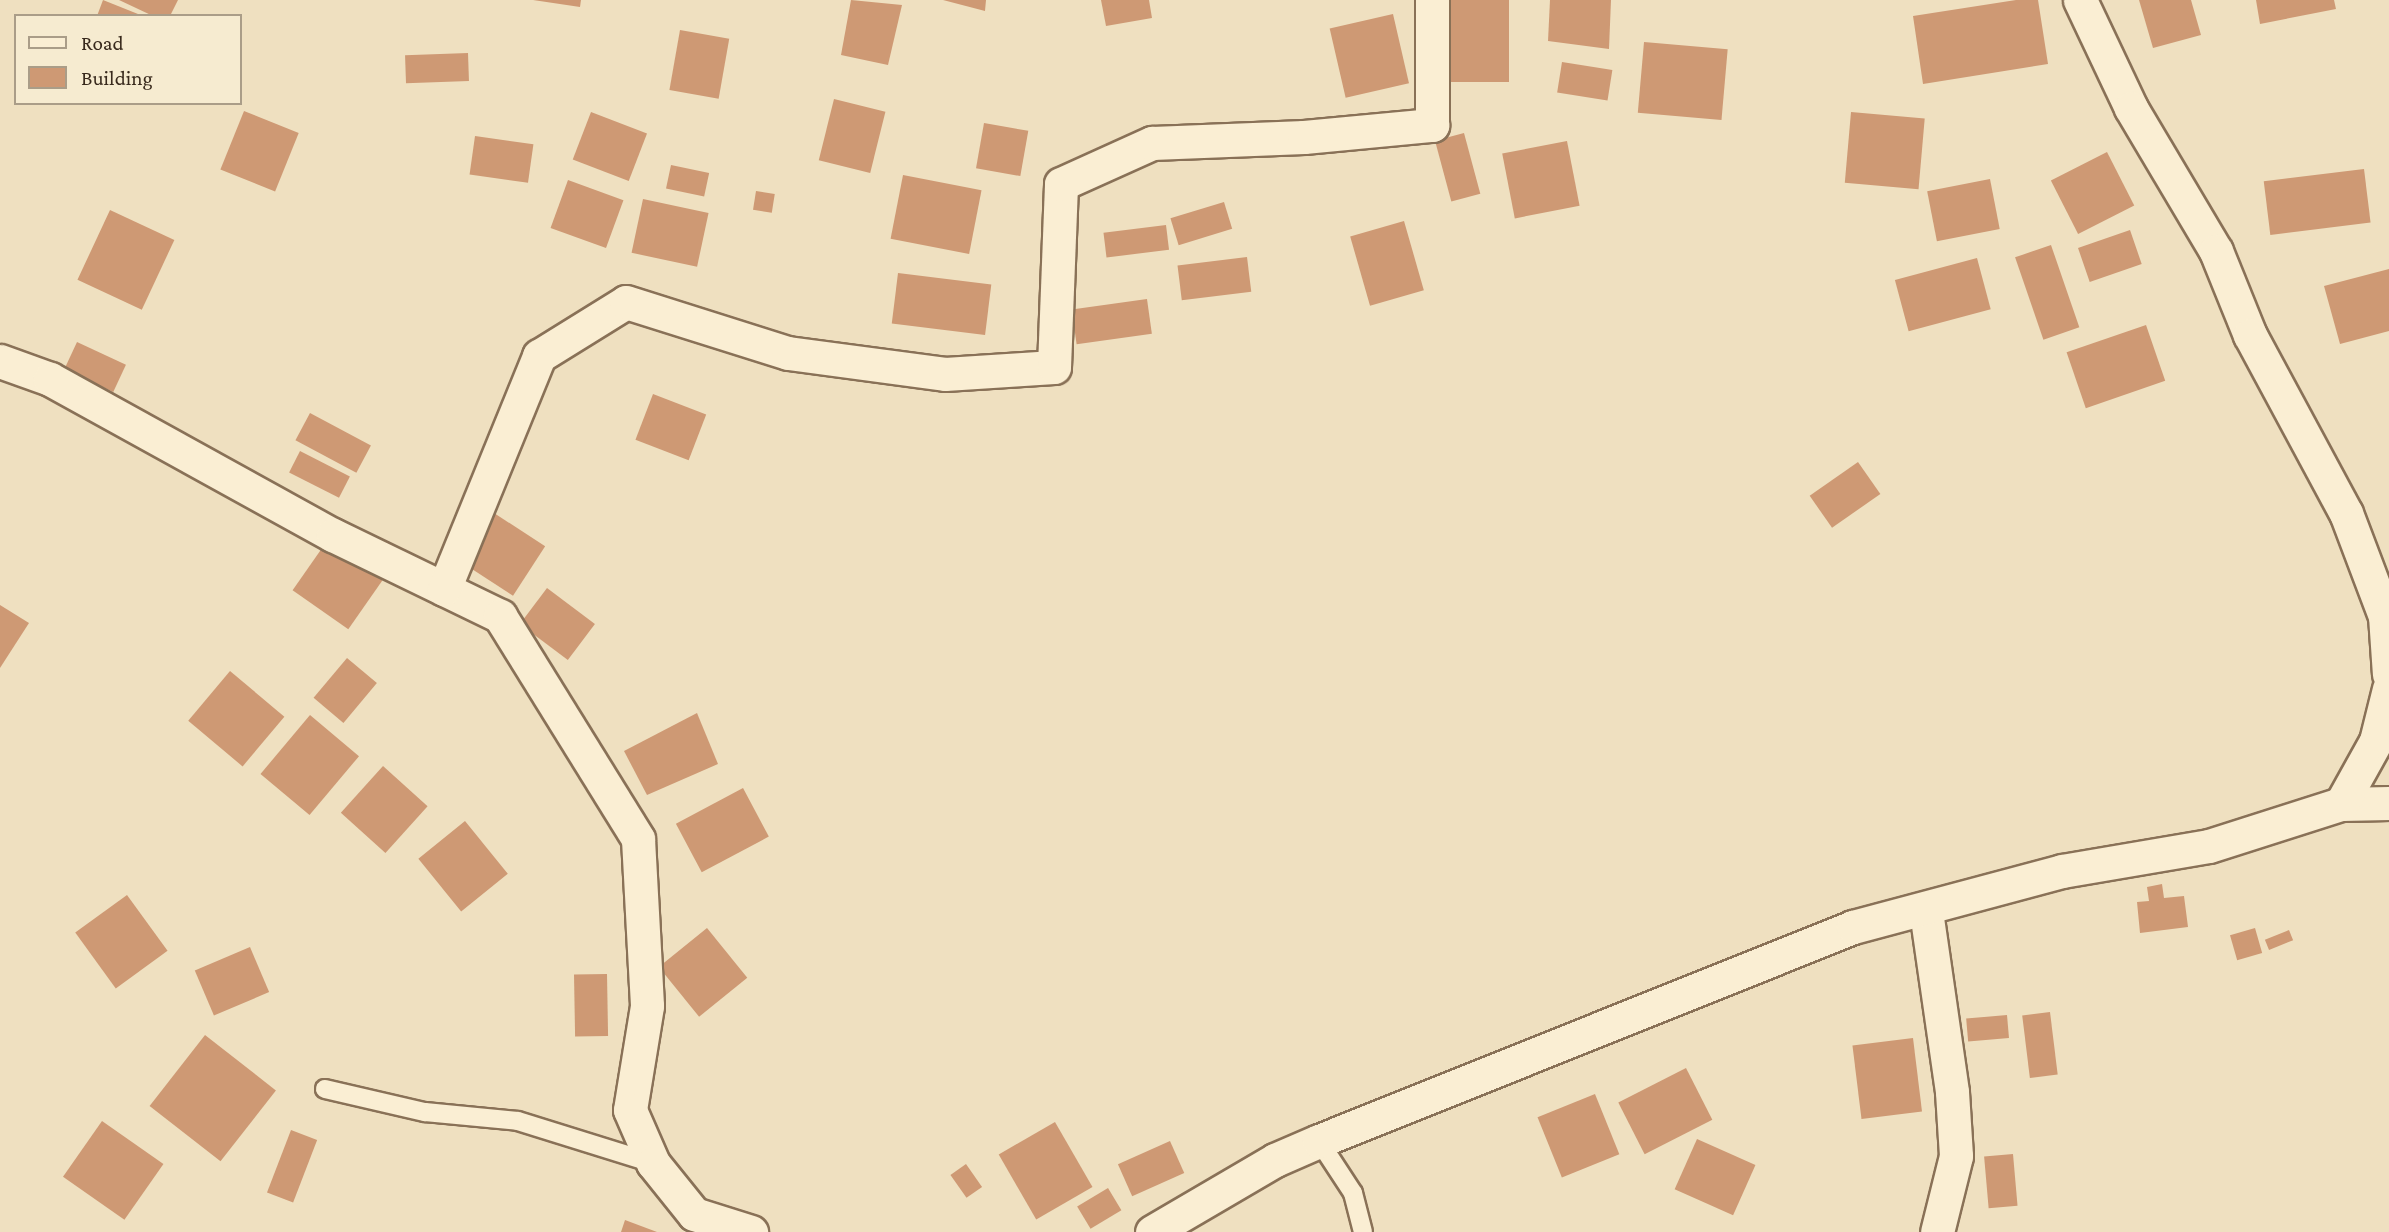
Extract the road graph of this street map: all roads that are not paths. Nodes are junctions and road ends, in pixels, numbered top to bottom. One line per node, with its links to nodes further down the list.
1 (1432, 0): 4 (street)
2 (2080, 0): 5 (street)
3 (0, 361): 4 (street)
4 (444, 589): 12 (street)
5 (2389, 674)
6 (2389, 689): 8 (street)
7 (2389, 803): 8 (street)
8 (2342, 804): 9 (street)
9 (1926, 911): 11 (street); 16 (street)
10 (325, 1090): 12 (lane)
11 (1319, 1141): 14 (street); 15 (lane)
12 (653, 1163): 13 (street)
13 (751, 1232)
14 (1152, 1232)
15 (1363, 1232)
16 (1937, 1232)

